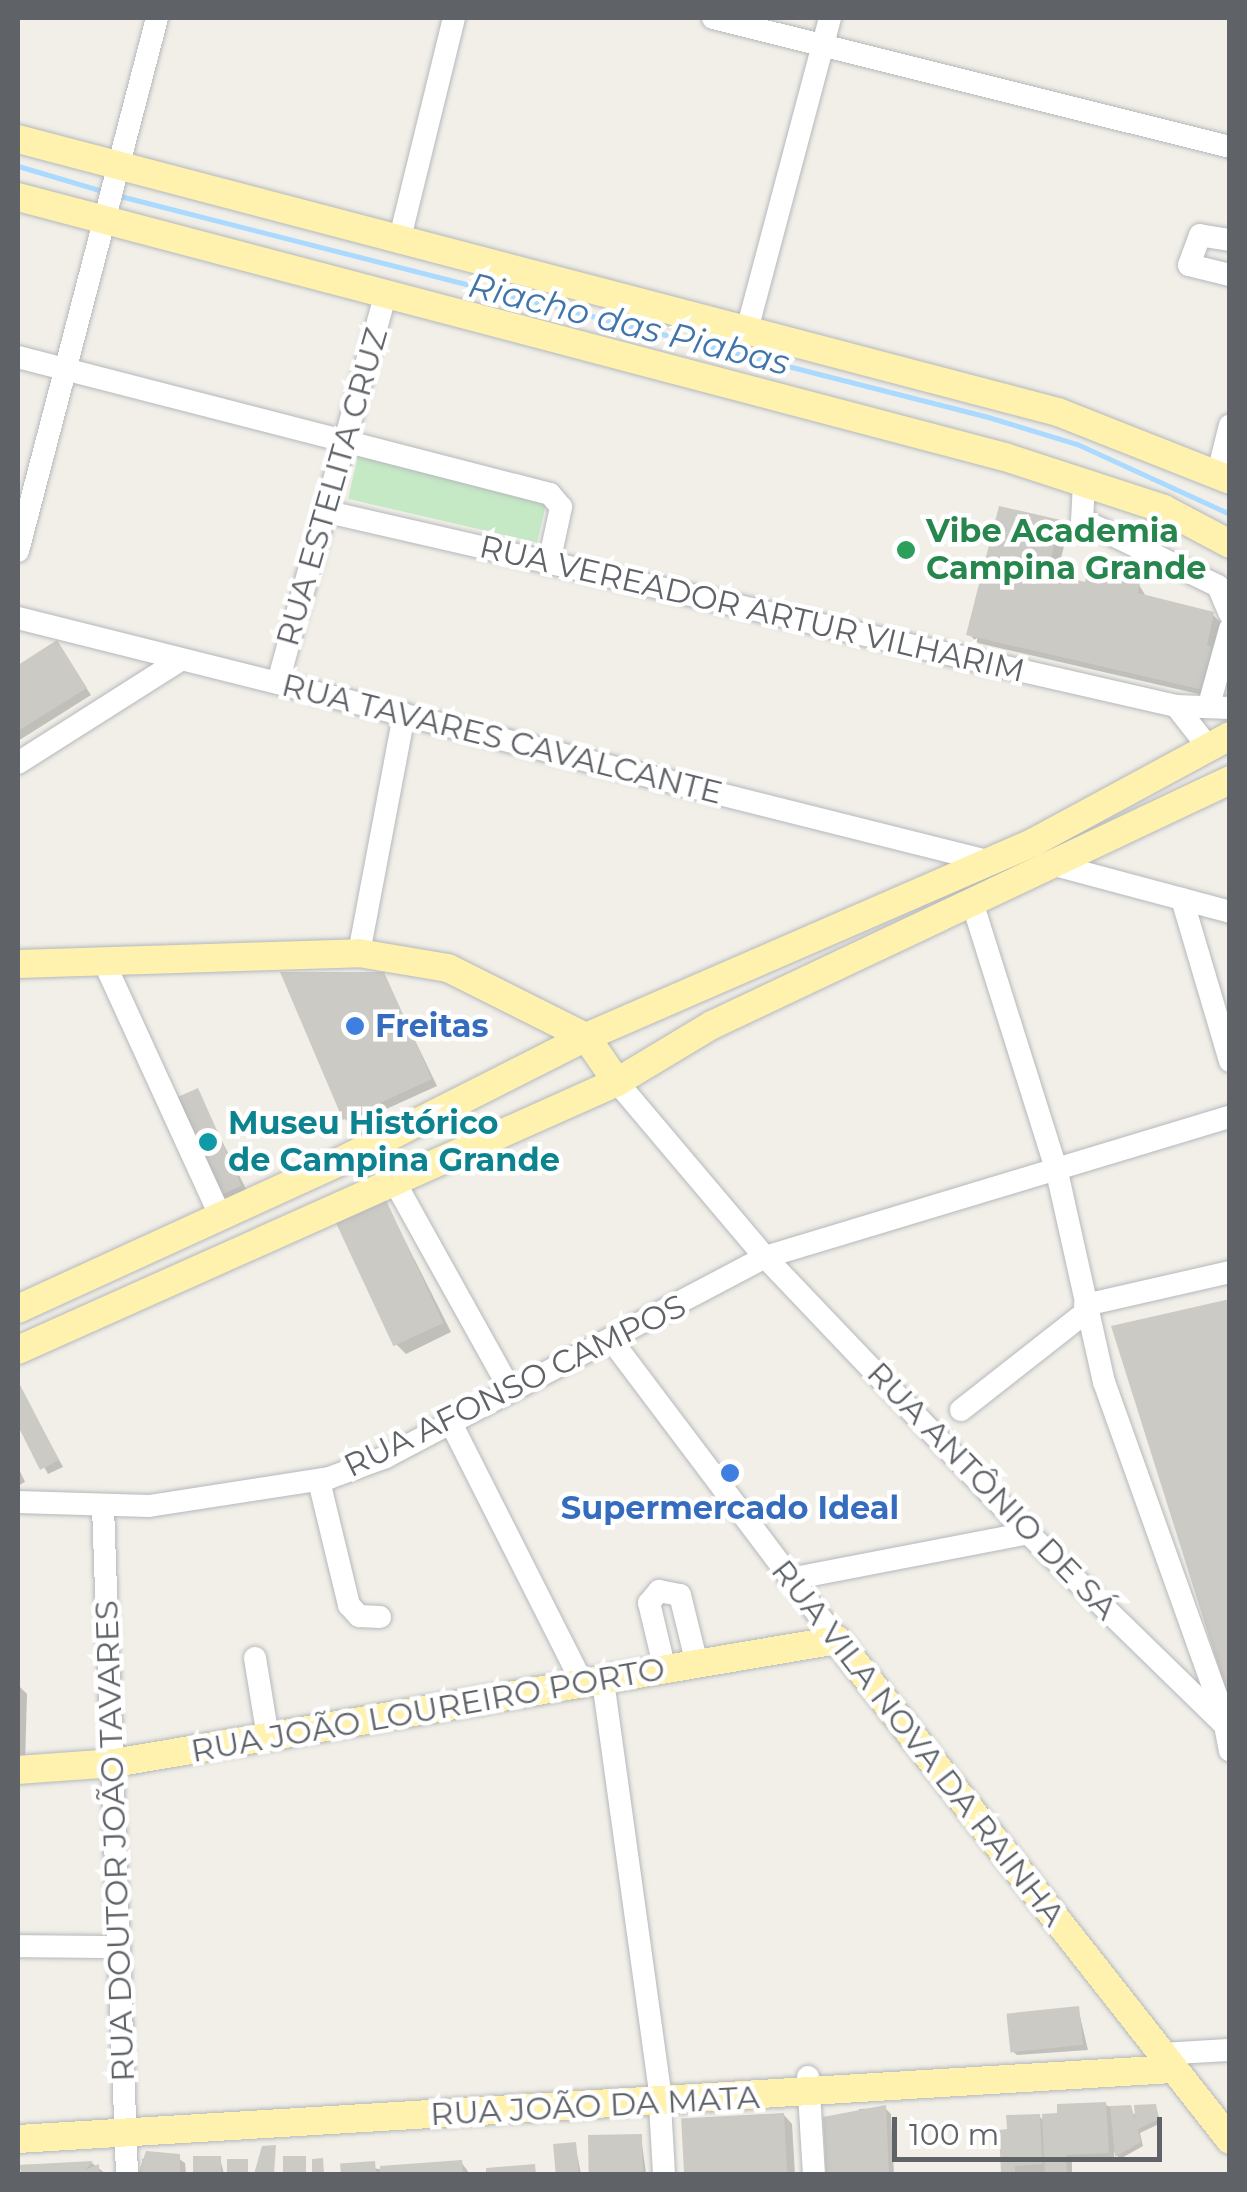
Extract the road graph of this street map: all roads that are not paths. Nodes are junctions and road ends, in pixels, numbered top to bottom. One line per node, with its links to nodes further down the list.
1 (157, 18): 8 (street)
2 (454, 18): 12 (street)
3 (713, 18): 5 (street)
4 (830, 18): 5 (street)
5 (824, 44): 7 (street); 15 (street)
6 (18, 139): 8 (main road)
7 (1230, 148)
8 (119, 169): 10 (street); 12 (main road)
9 (18, 196): 10 (main road)
10 (107, 222): 14 (main road); 17 (street)
11 (1230, 240): 13 (street)
12 (399, 242): 15 (main road)
13 (1230, 274)
14 (386, 293): 19 (street, RUA ESTELITA CRUZ); 21 (main road)
15 (747, 330): 20 (main road)
16 (18, 357): 17 (street)
17 (64, 369): 19 (street); 24 (street)
18 (1230, 424): 20 (street)
19 (344, 442): 22 (street, RUA ESTELITA CRUZ); 25 (street)
20 (1224, 476)
21 (1084, 483): 23 (main road); 26 (street)
22 (328, 512): 25 (street, RUA VEREADOR ARTUR VILHARIM); 30 (street, RUA ESTELITA CRUZ)
23 (1230, 544)
24 (18, 551)
25 (549, 562): 31 (street, RUA VEREADOR ARTUR VILHARIM)
26 (1230, 614)
27 (18, 618): 29 (street, RUA TAVARES CAVALCANTE)
28 (1230, 630): 32 (street)
29 (180, 660): 30 (street, RUA TAVARES CAVALCANTE); 35 (street)
30 (278, 682): 33 (street, RUA TAVARES CAVALCANTE)
31 (1176, 706): 32 (street, RUA VEREADOR ARTUR VILHARIM); 34 (street)
32 (1223, 710): 34 (main road)
33 (404, 714): 39 (street, RUA TAVARES CAVALCANTE); 43 (street)
34 (1211, 743): 38 (main road)
35 (18, 762)
36 (1230, 763): 38 (main road)
37 (1230, 780): 38 (main road)
38 (1042, 853): 39 (main road); 40 (street); 41 (main road)
39 (986, 861): 46 (main road)
40 (1182, 899): 42 (street); 47 (street)
41 (972, 902): 48 (main road); 50 (street)
42 (1230, 912)
43 (359, 953): 44 (main road); 46 (main road)
44 (104, 962): 45 (main road); 52 (street)
45 (18, 964)
46 (586, 1037): 48 (main road); 52 (main road)
47 (1230, 1061)
48 (617, 1082): 51 (main road); 53 (street, RUA ANTÔNIO DE SÁ)
49 (1230, 1117): 50 (street, RUA AFONSO CAMPOS)
50 (1057, 1172): 53 (street, RUA AFONSO CAMPOS); 56 (street)
51 (392, 1178): 58 (main road); 59 (street)
52 (221, 1217): 55 (main road)
53 (764, 1257): 57 (street, RUA AFONSO CAMPOS); 65 (street, RUA ANTÔNIO DE SÁ)
54 (1230, 1272): 56 (street)
55 (18, 1308)
56 (1086, 1308): 60 (street); 73 (street)
57 (612, 1342): 59 (street, RUA AFONSO CAMPOS); 66 (street, RUA VILA NOVA DA RAINHA)
58 (18, 1350)
59 (510, 1389): 61 (street, RUA AFONSO CAMPOS)
60 (961, 1410)
61 (451, 1423): 62 (street, RUA AFONSO CAMPOS); 72 (street)
62 (319, 1480): 64 (street, RUA AFONSO CAMPOS); 67 (street)
63 (18, 1502): 64 (street, RUA AFONSO CAMPOS)
64 (103, 1507): 76 (street, RUA DOUTOR JOÃO TAVARES)
65 (1028, 1533): 66 (street); 73 (street, RUA ANTÔNIO DE SÁ)
66 (790, 1579): 68 (street, RUA VILA NOVA DA RAINHA)
67 (380, 1616)
68 (837, 1640): 70 (main road, RUA JOÃO LOUREIRO PORTO); 81 (main road, RUA VILA NOVA DA RAINHA)
69 (255, 1658): 74 (street)
70 (697, 1664): 71 (main road, RUA JOÃO LOUREIRO PORTO); 71 (street)
71 (665, 1670): 72 (main road, RUA JOÃO LOUREIRO PORTO)
72 (593, 1682): 74 (main road, RUA JOÃO LOUREIRO PORTO); 83 (street)
73 (1225, 1716): 75 (street)
74 (268, 1737): 76 (main road, RUA JOÃO LOUREIRO PORTO)
75 (1230, 1750)
76 (114, 1763): 77 (main road, RUA JOÃO LOUREIRO PORTO); 79 (street, RUA DOUTOR JOÃO TAVARES)
77 (18, 1770)
78 (18, 1946): 79 (street)
79 (119, 1947): 84 (street, RUA DOUTOR JOÃO TAVARES)
80 (1230, 2050): 81 (street)
81 (1167, 2061): 82 (main road, RUA JOÃO DA MATA); 87 (main road, RUA VILA NOVA DA RAINHA)
82 (809, 2085): 83 (main road, RUA JOÃO DA MATA); 90 (street)
83 (660, 2095): 84 (main road, RUA JOÃO DA MATA); 89 (street)
84 (126, 2130): 85 (main road, RUA JOÃO DA MATA); 86 (main road, RUA JOÃO DA MATA); 88 (street, RUA DOUTOR JOÃO TAVARES)
85 (18, 2131)
86 (18, 2139)
87 (1230, 2140)
88 (127, 2174)
89 (664, 2174)
90 (814, 2174)

